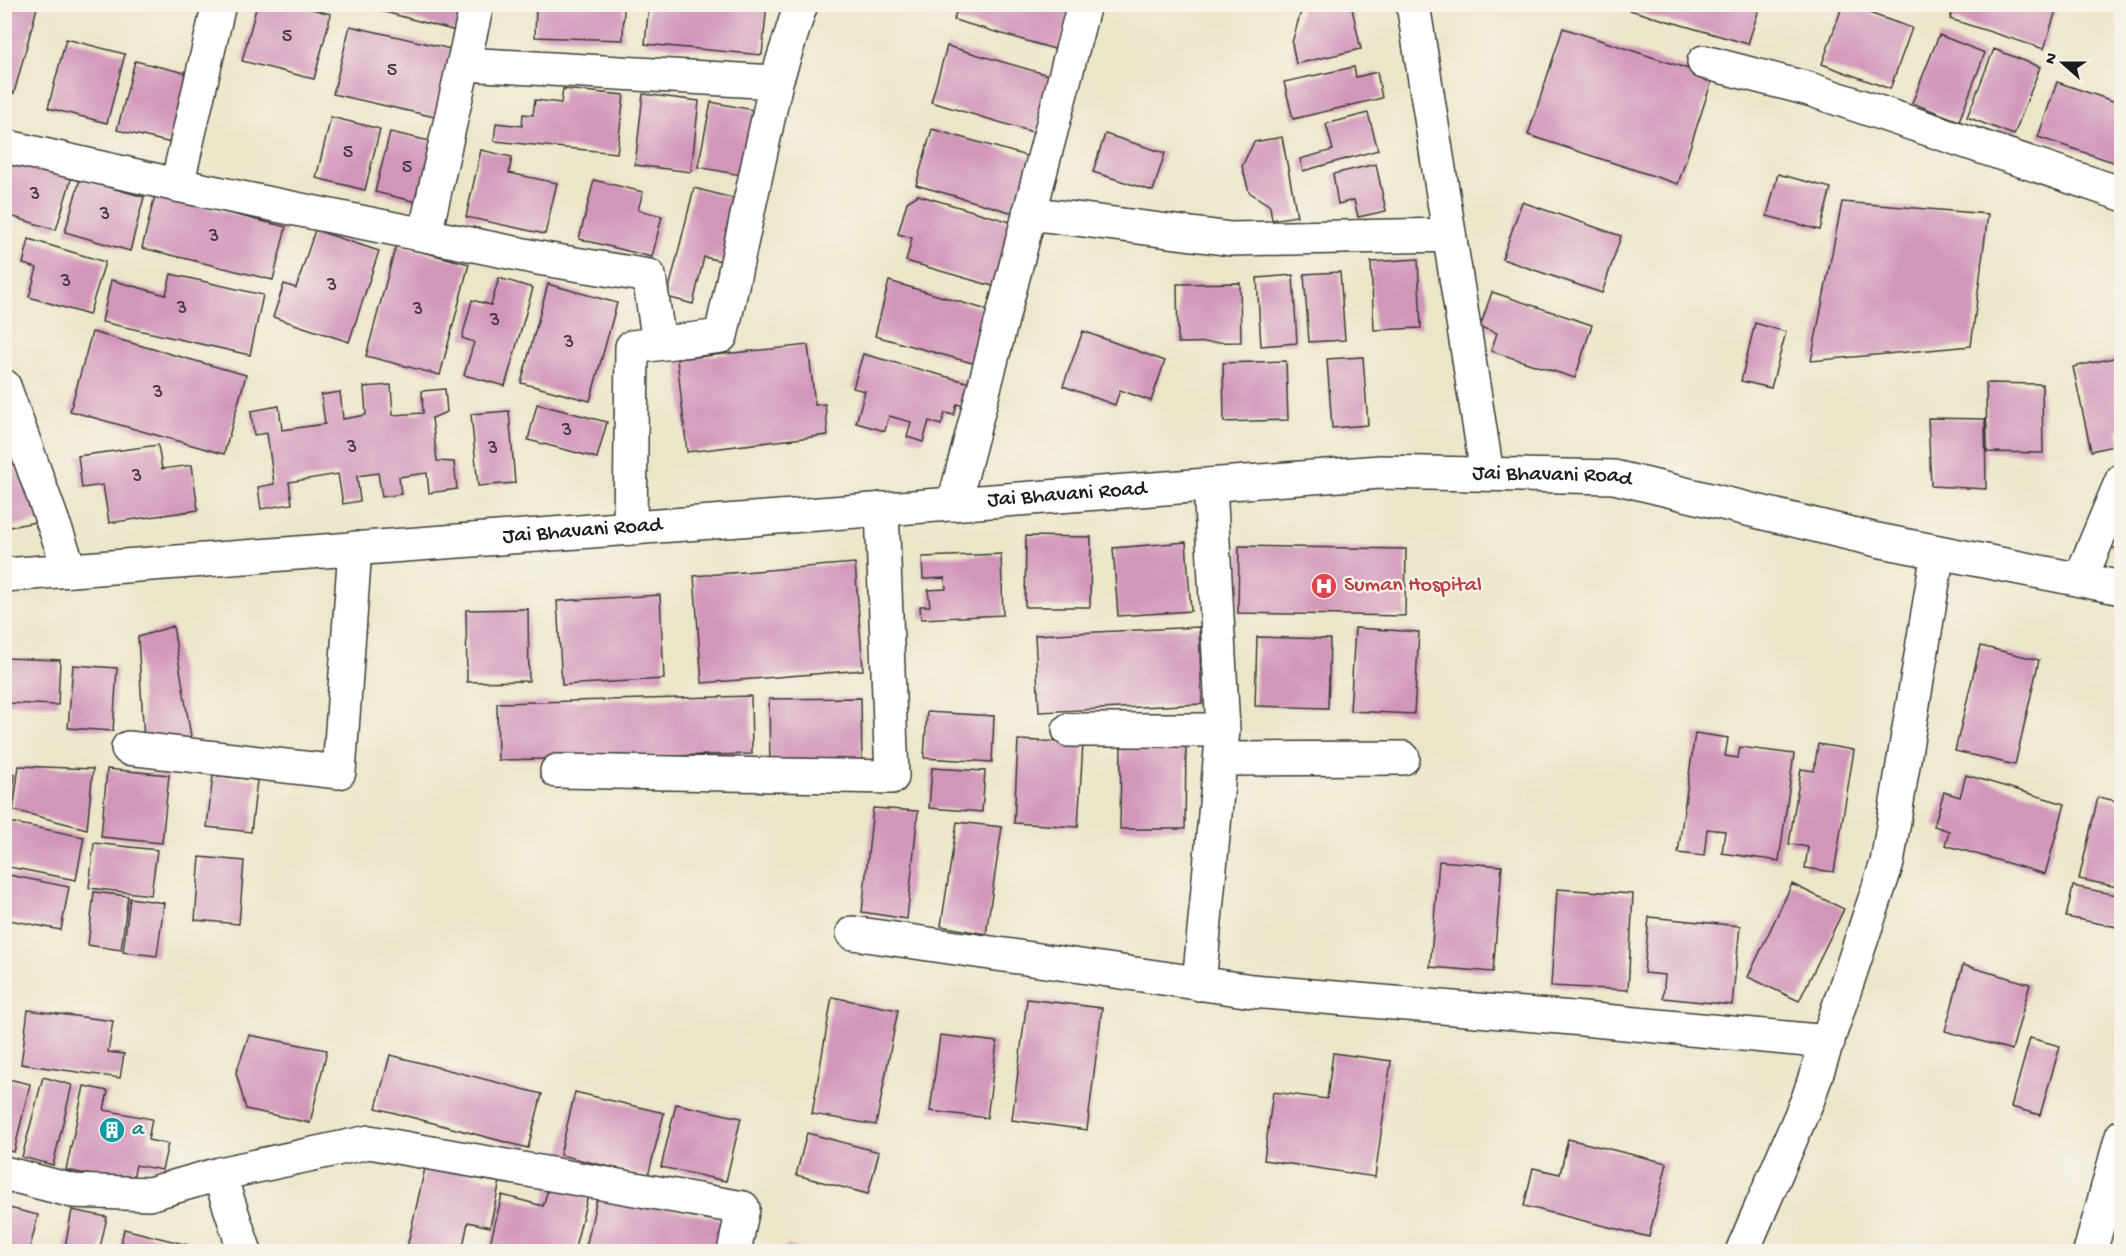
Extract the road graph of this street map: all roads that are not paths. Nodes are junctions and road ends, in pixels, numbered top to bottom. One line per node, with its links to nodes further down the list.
1 (219, 4): 10 (street)
2 (477, 4): 7 (street)
3 (801, 4): 8 (street)
4 (1084, 4): 12 (street)
5 (1413, 4): 14 (street)
6 (1704, 62): 11 (street)
7 (464, 64): 8 (street); 13 (street)
8 (776, 82): 15 (street)
9 (4, 146): 10 (street)
10 (177, 186): 13 (street)
11 (2121, 194)
12 (1029, 213): 14 (street); 20 (street)
13 (425, 234): 15 (street)
14 (1449, 235): 17 (street)
15 (659, 343): 22 (street)
16 (4, 386): 25 (street)
17 (1486, 474): 19 (street, Jai Bhavani Road); 24 (street, Jai Bhavani Road)
18 (2121, 480): 27 (street)
19 (1210, 485): 20 (street, Jai Bhavani Road); 30 (street)
20 (954, 504): 21 (street, Jai Bhavani Road)
21 (882, 509): 22 (street, Jai Bhavani Road); 33 (street)
22 (630, 528): 23 (street, Jai Bhavani Road)
23 (355, 548): 25 (street, Jai Bhavani Road); 31 (street)
24 (1938, 552): 27 (street, Jai Bhavani Road); 36 (street)
25 (70, 570): 26 (street, Jai Bhavani Road)
26 (4, 575)
27 (2080, 580): 28 (street, Jai Bhavani Road)
28 (2121, 588)
29 (1069, 730): 30 (street)
30 (1222, 745): 32 (street); 35 (street)
31 (128, 748)
32 (1403, 758)
33 (557, 771)
34 (853, 933): 35 (street)
35 (1199, 984): 36 (street)
36 (1827, 1042): 42 (street)
37 (2121, 1136): 43 (street)
38 (4, 1173): 39 (street)
39 (219, 1174): 40 (street); 41 (street)
40 (245, 1251)
41 (734, 1251)
42 (1742, 1251)
43 (2090, 1251)

